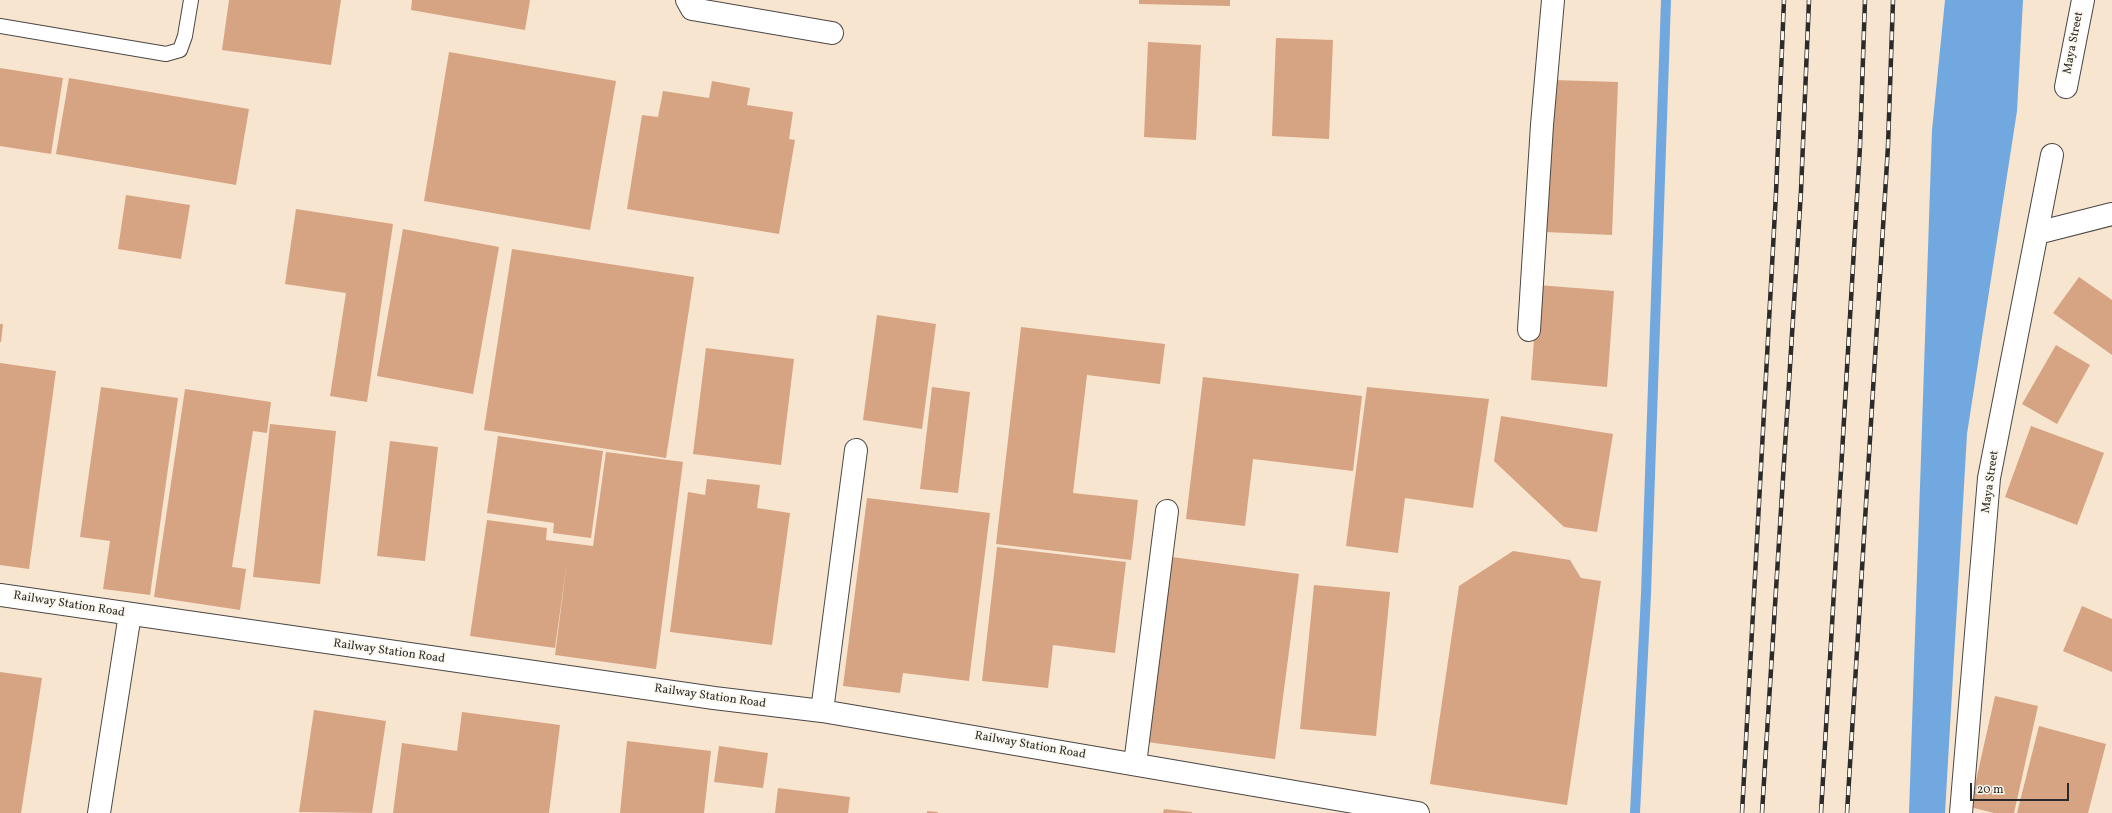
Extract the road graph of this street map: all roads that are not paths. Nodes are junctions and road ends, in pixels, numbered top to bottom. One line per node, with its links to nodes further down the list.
1 (191, 0): 5 (lane)
2 (687, 0): 6 (street)
3 (1553, 0): 11 (street)
4 (2083, 0): 7 (street, Maya Street)
5 (0, 26)
6 (832, 33)
7 (2066, 87)
8 (2052, 155): 10 (street, Maya Street)
9 (2112, 214): 10 (street)
10 (2038, 233): 20 (street, Maya Street)
11 (1529, 330)
12 (856, 450): 16 (street)
13 (1167, 511): 17 (street)
14 (0, 595): 15 (street, Railway Station Road)
15 (130, 614): 16 (street, Railway Station Road); 18 (street)
16 (822, 711): 17 (street, Railway Station Road)
17 (1135, 764): 19 (street, Railway Station Road)
18 (99, 813)
19 (1418, 813)
20 (1961, 813)

